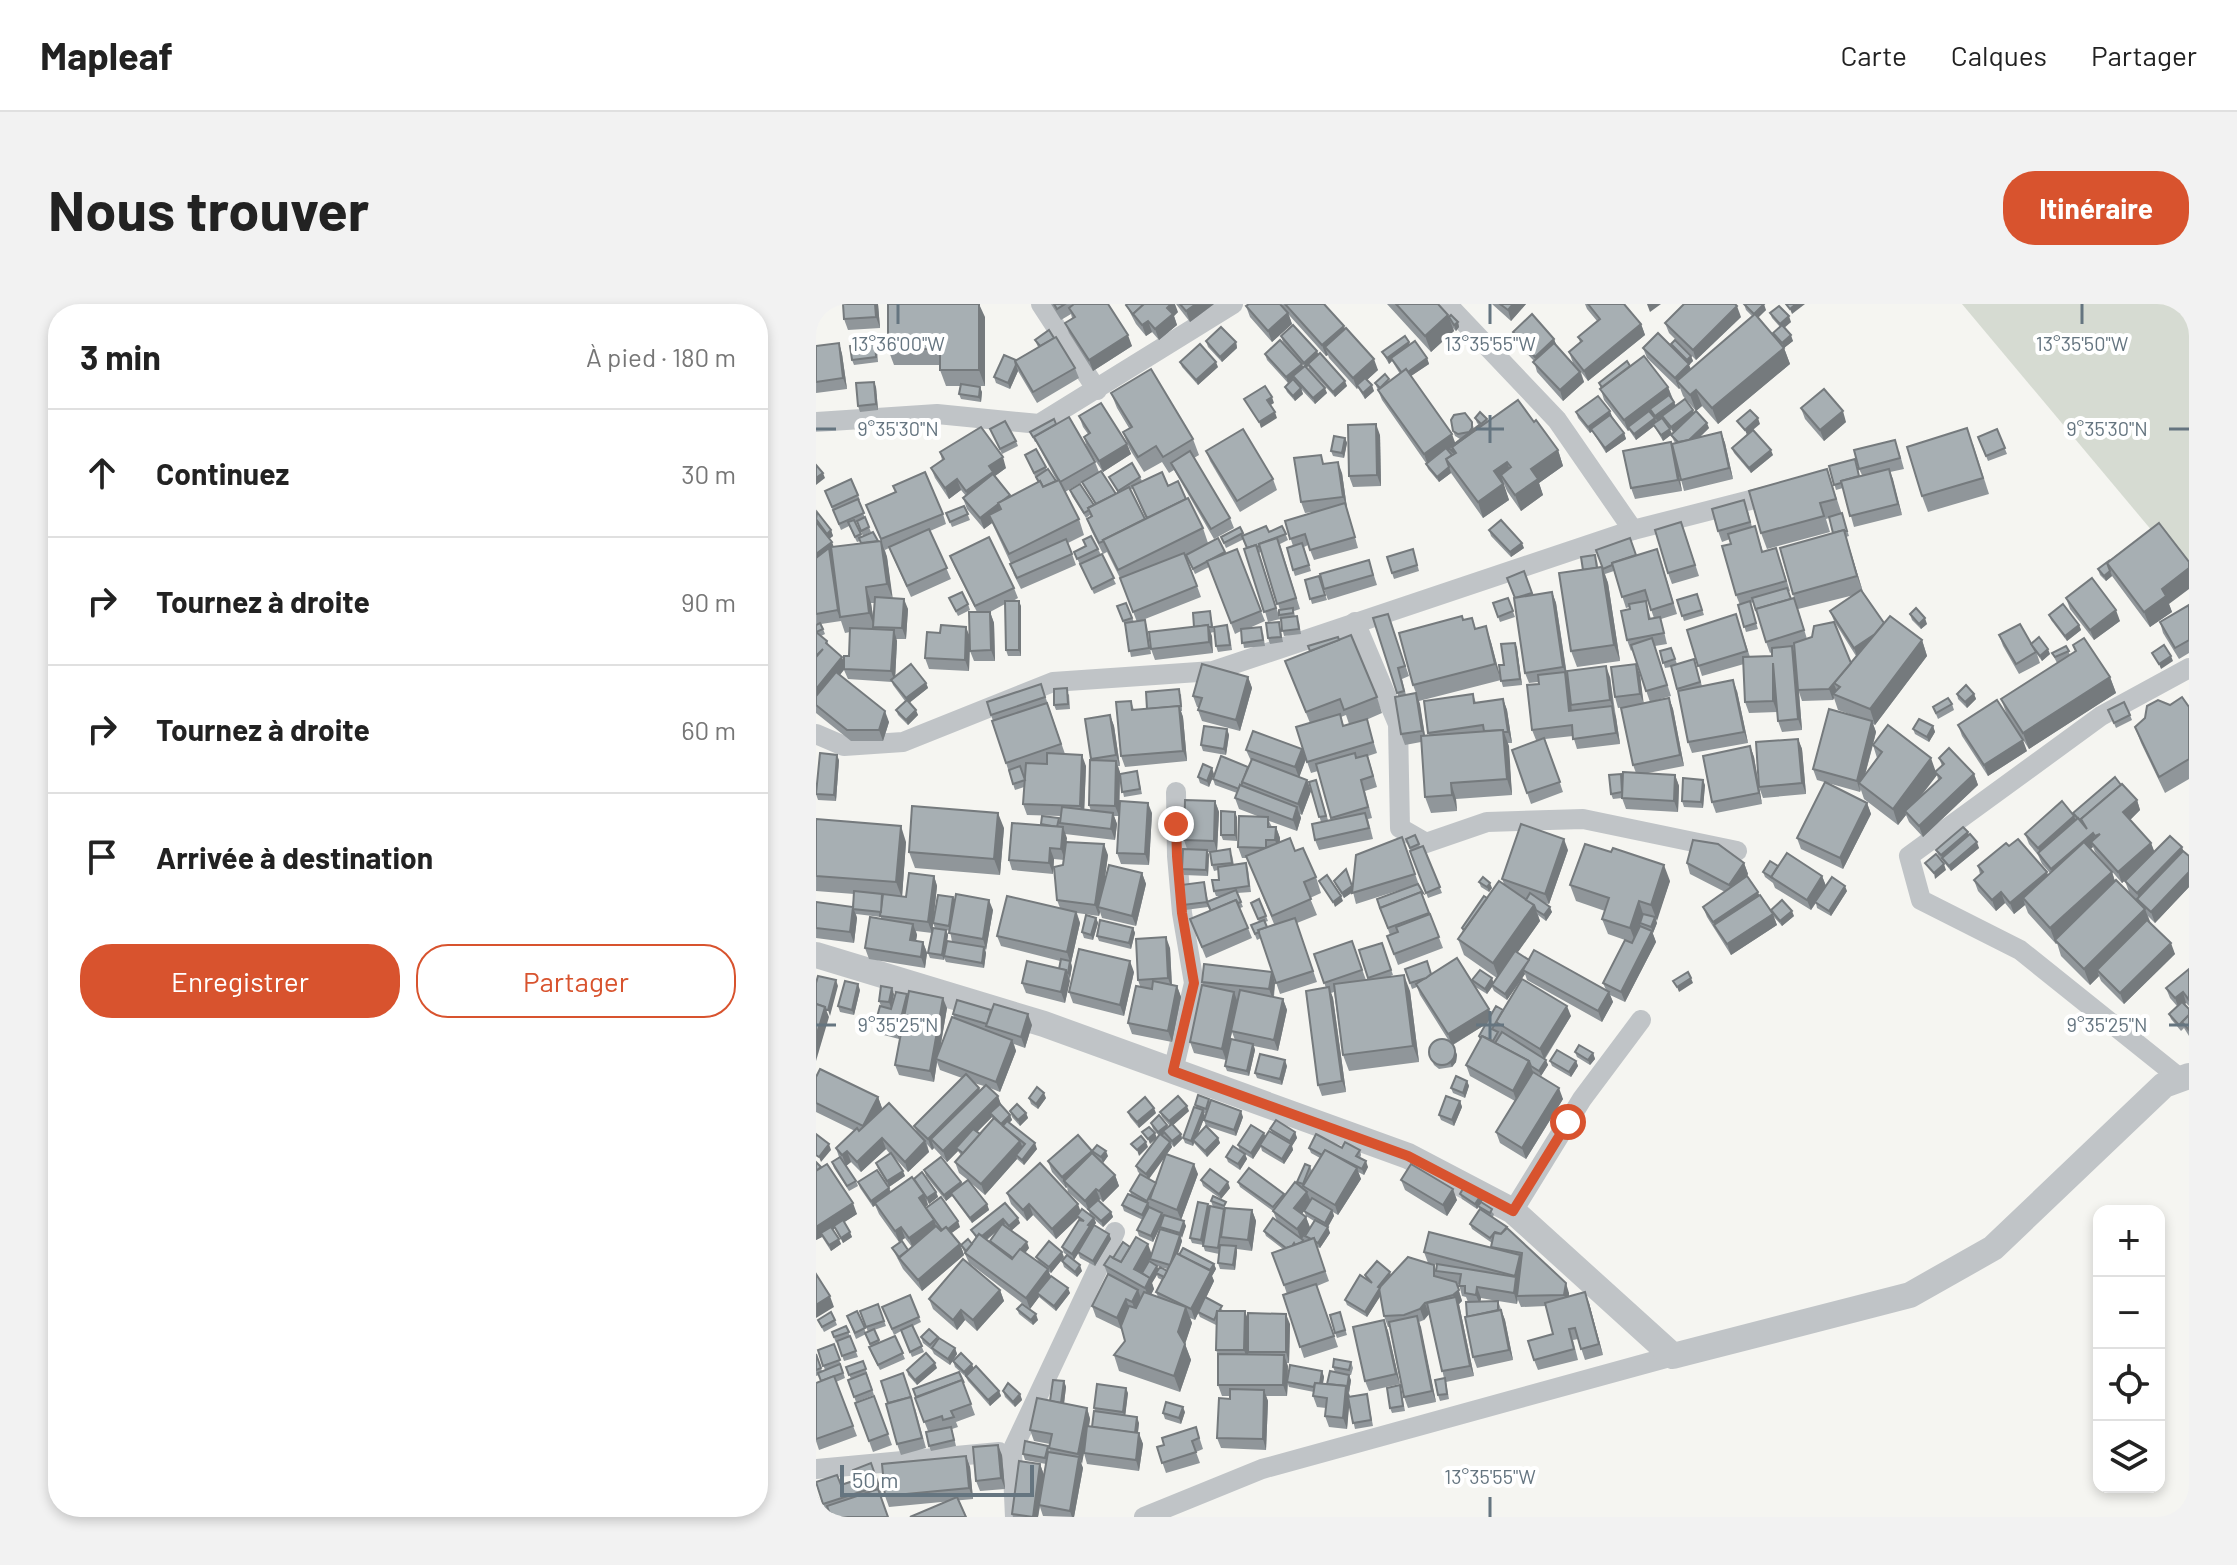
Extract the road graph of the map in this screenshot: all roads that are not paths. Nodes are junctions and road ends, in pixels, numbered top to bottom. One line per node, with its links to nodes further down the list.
1 (1041, 304): 4 (street)
2 (1233, 304): 4 (street)
3 (1447, 304): 7 (street)
4 (1097, 390): 5 (street)
5 (816, 422)
6 (1782, 492): 7 (street)
7 (1633, 530): 8 (street)
8 (1355, 622): 10 (street); 12 (street)
9 (2189, 668): 16 (street)
10 (816, 734)
11 (1176, 792): 15 (street)
12 (1737, 851)
13 (816, 955): 15 (street)
14 (1641, 1020): 17 (street)
15 (1173, 1071): 17 (street)
16 (2185, 1078): 19 (street)
17 (1513, 1211): 19 (street)
18 (1115, 1232): 20 (street)
19 (1673, 1356): 23 (street)
20 (1012, 1451): 21 (street); 22 (street)
21 (816, 1469)
22 (1015, 1517)
23 (1144, 1517)

